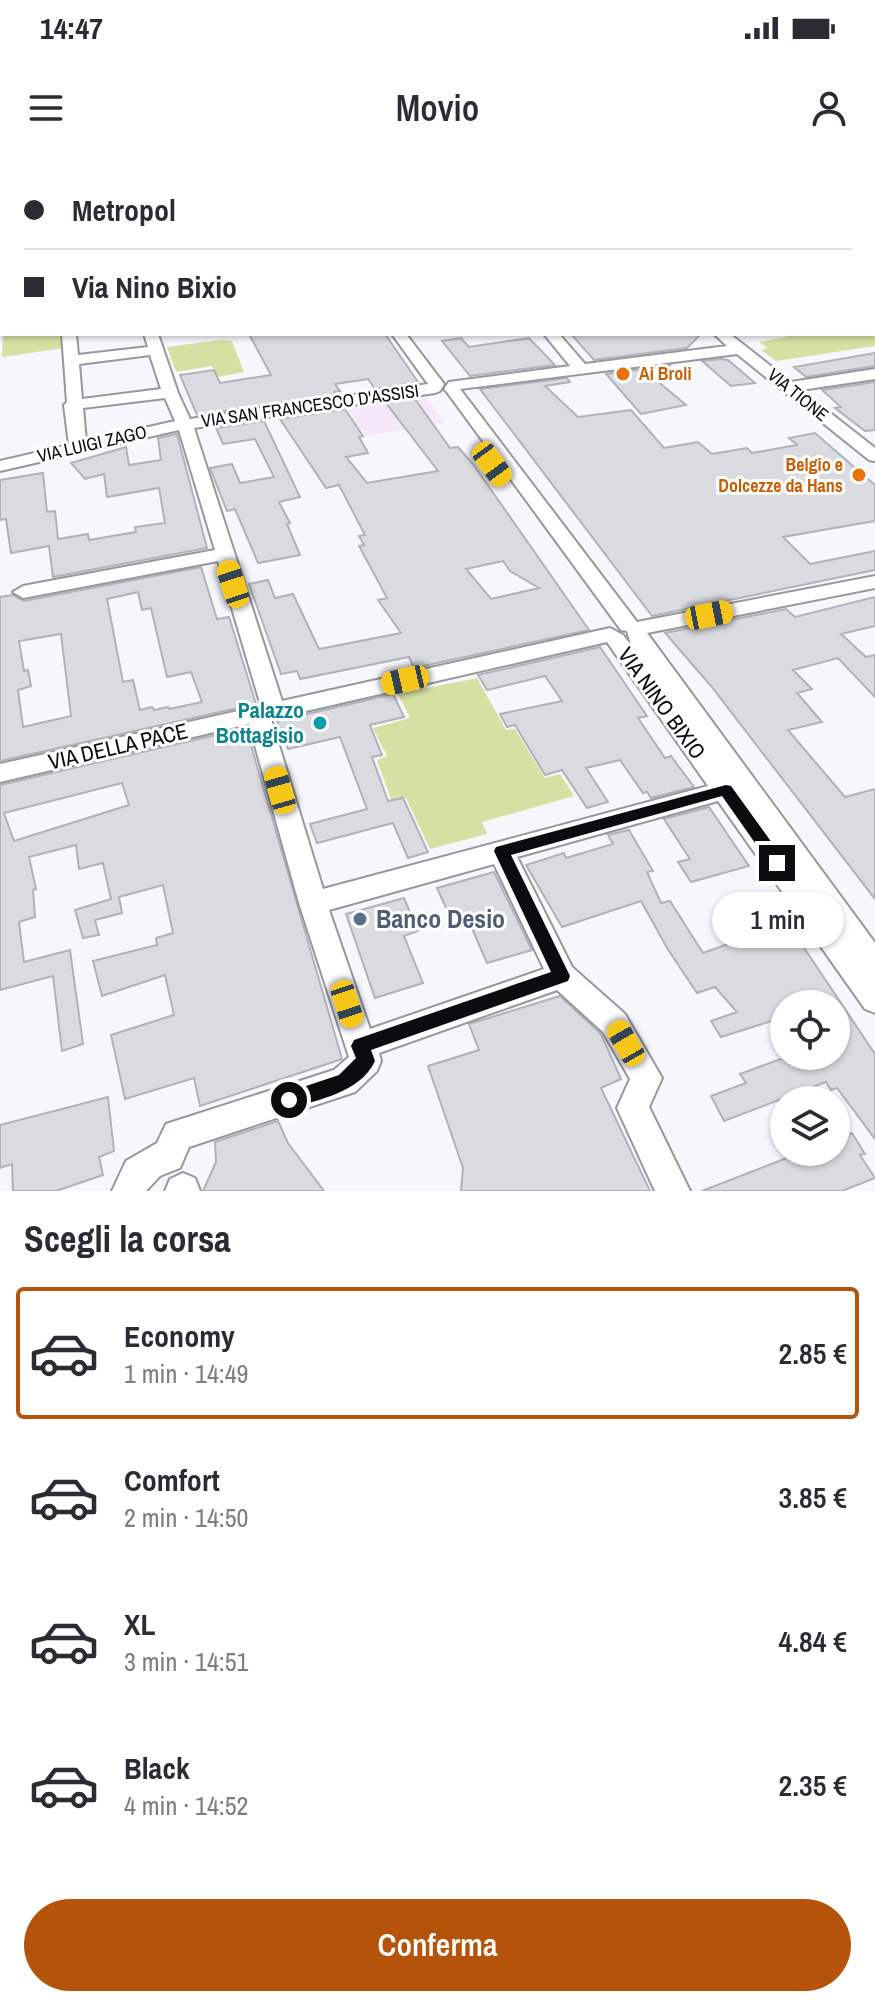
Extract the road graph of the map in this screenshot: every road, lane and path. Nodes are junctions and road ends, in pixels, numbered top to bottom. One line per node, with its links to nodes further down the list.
1 (69, 336): 9 (street)
2 (152, 336): 8 (street)
3 (401, 336): 12 (street, VIA NINO BIXIO)
4 (414, 336): 12 (street, VIA NINO BIXIO)
5 (553, 336): 10 (street)
6 (723, 336): 7 (street, VIA TIONE)
7 (739, 349): 10 (street, VIA SAN FRANCESCO D'ASSISI); 13 (street, VIA TIONE)
8 (157, 350): 9 (street); 14 (street)
9 (72, 360): 15 (street)
10 (581, 369): 12 (street, VIA SAN FRANCESCO D'ASSISI)
11 (875, 374): 13 (street)
12 (444, 386): 16 (street, VIA SAN FRANCESCO D'ASSISI); 23 (street, VIA NINO BIXIO)
13 (787, 387): 18 (street, VIA TIONE)
14 (170, 393): 15 (street); 16 (street)
15 (80, 404): 17 (street)
16 (185, 424): 17 (street, VIA LUIGI ZAGO); 20 (street)
17 (85, 445): 19 (street, VIA LUIGI ZAGO)
18 (872, 451)
19 (0, 466)
20 (224, 554): 22 (street); 24 (street)
21 (875, 582): 23 (street, VIA DELLA PACE)
22 (23, 592)
23 (623, 632): 24 (street, VIA DELLA PACE); 26 (street, VIA NINO BIXIO); 29 (street, VIA NINO BIXIO)
24 (266, 712): 25 (street, VIA DELLA PACE); 28 (street)
25 (0, 773)
26 (726, 790): 27 (street); 31 (street, VIA NINO BIXIO)
27 (501, 851): 28 (street); 30 (street)
28 (313, 903): 32 (street)
29 (875, 965)
30 (562, 976): 32 (street); 34 (street)
31 (875, 1000)
32 (360, 1046): 33 (street)
33 (129, 1191)
34 (673, 1191)

